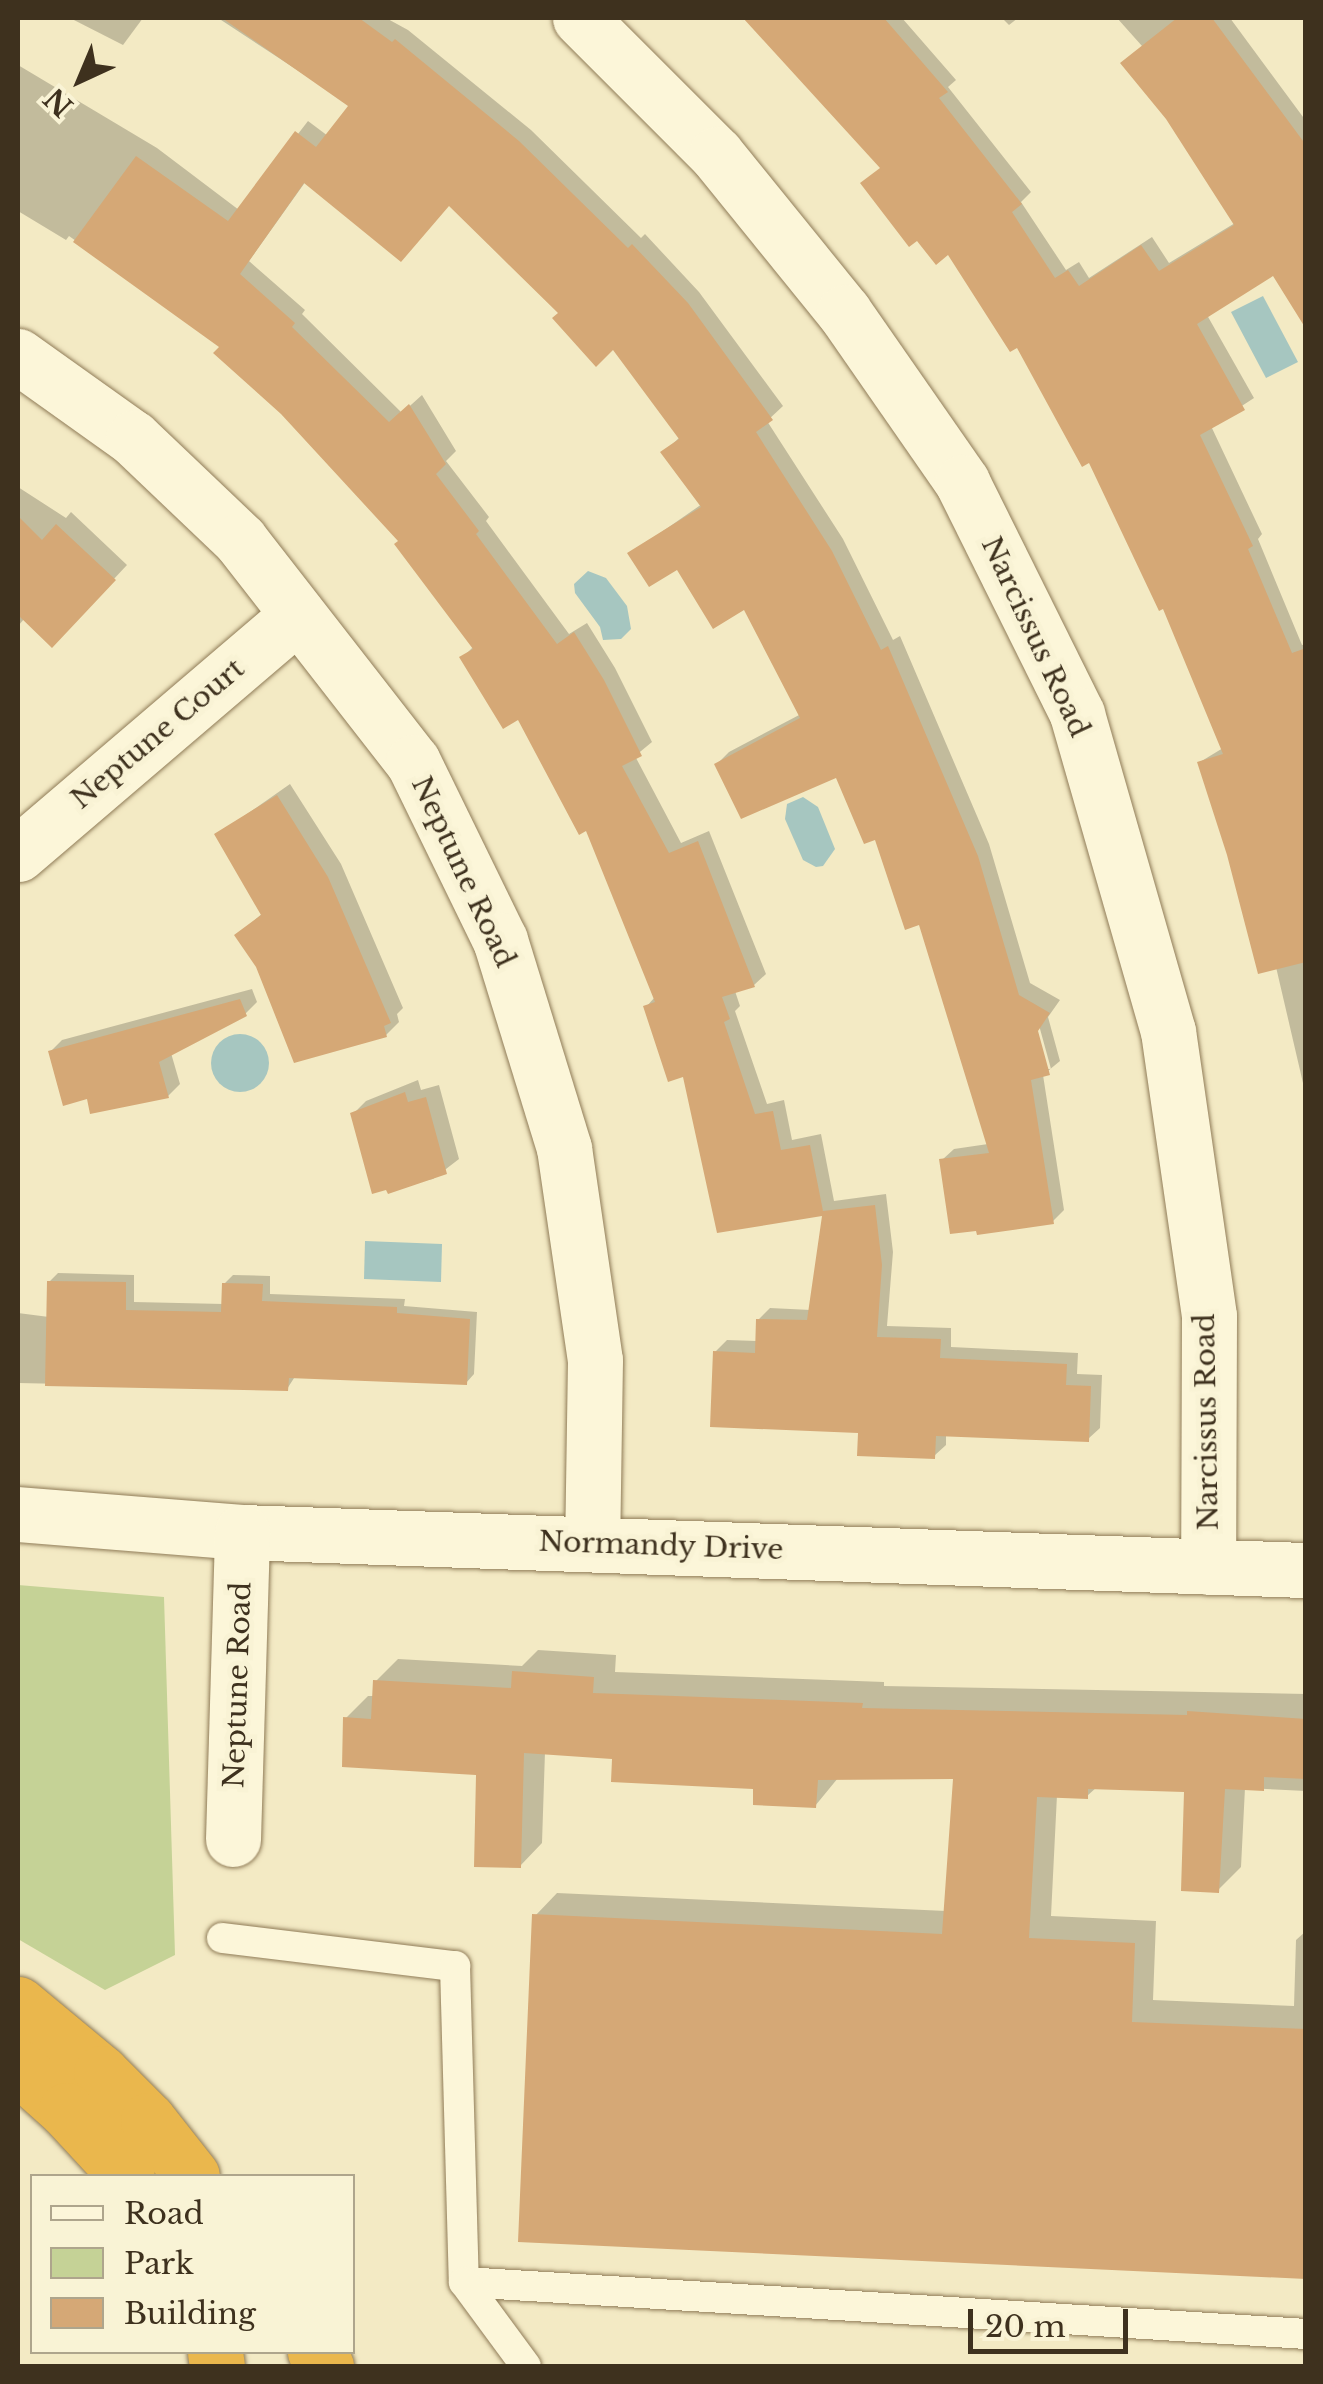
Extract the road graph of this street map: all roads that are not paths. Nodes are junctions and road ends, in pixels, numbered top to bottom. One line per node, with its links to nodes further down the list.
1 (580, 18): 8 (street, Narcissus Road)
2 (18, 356): 3 (street, Neptune Road)
3 (298, 615): 4 (street, Neptune Court); 7 (street, Neptune Road)
4 (18, 854)
5 (18, 1514): 6 (street, Normandy Drive)
6 (242, 1532): 7 (street, Normandy Drive); 10 (street, Neptune Road)
7 (592, 1544): 8 (street, Normandy Drive)
8 (1208, 1567): 9 (street, Normandy Drive)
9 (1306, 1570)
10 (233, 1840)
11 (222, 1938): 16 (lane)
12 (18, 2004): 15 (highway)
13 (18, 2067): 14 (highway)
14 (126, 2174)
15 (190, 2174)
16 (464, 2282): 17 (lane); 18 (lane)
17 (1306, 2334)
18 (526, 2366)

